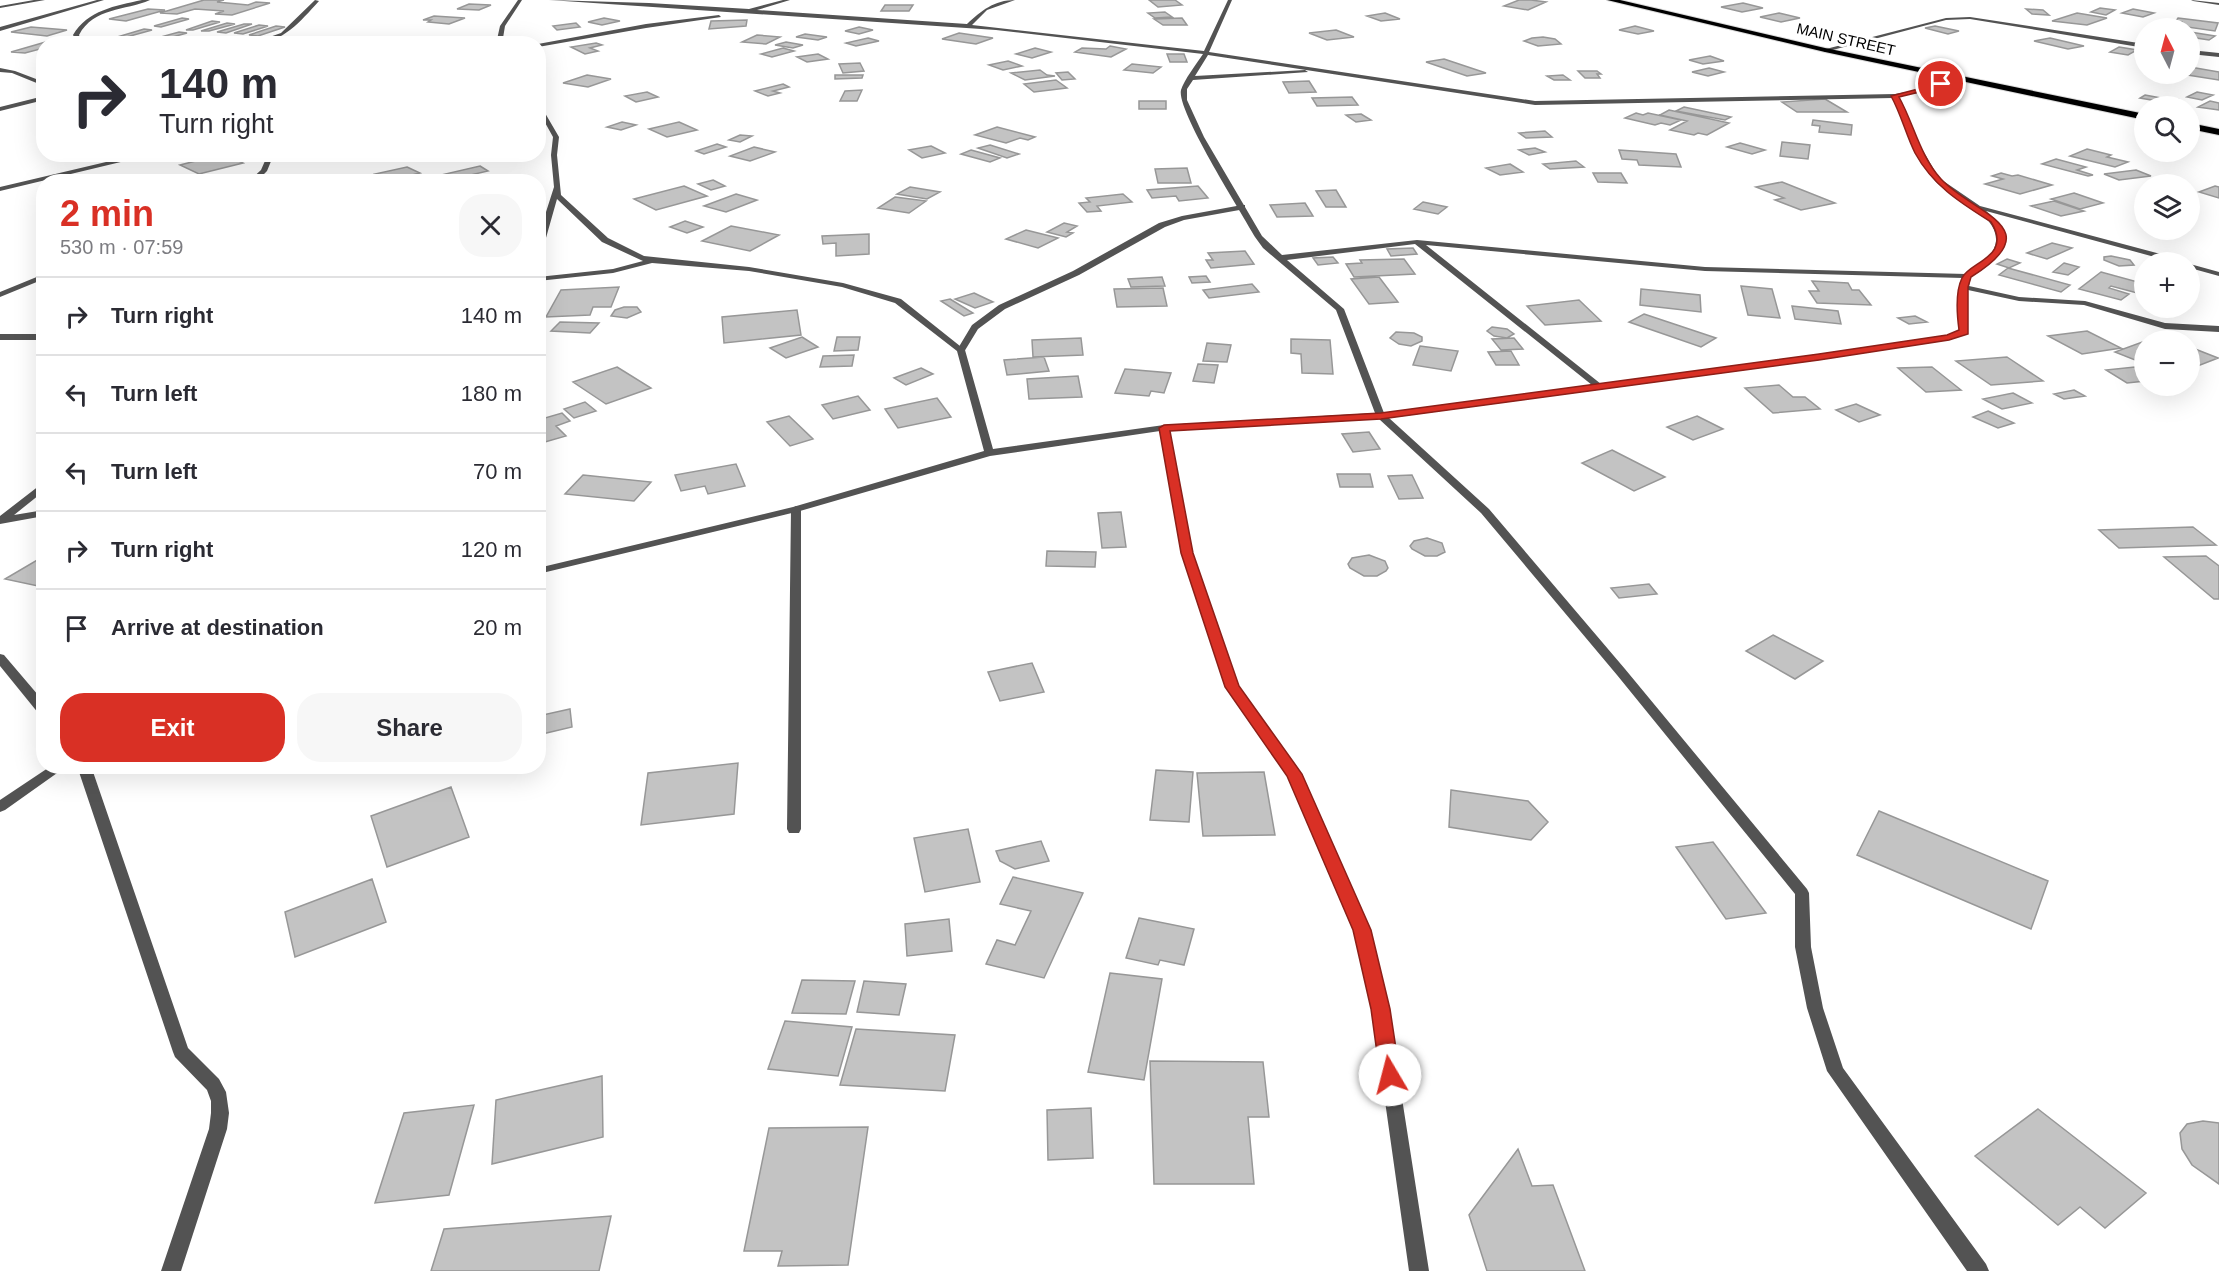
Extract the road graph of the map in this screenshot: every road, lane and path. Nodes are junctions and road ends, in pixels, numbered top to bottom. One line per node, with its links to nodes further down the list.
1 (43, 0): 13 (street)
2 (102, 0): 16 (street)
3 (148, 0): 17 (street)
4 (316, 0): 18 (street)
5 (520, 0): 19 (street)
6 (551, 0): 14 (street)
7 (788, 0): 14 (street)
8 (1013, 0): 15 (street)
9 (1230, 0): 23 (street)
10 (1611, 0): 22 (highway, MAIN STREET)
11 (2193, 0): 12 (street)
12 (2219, 4)
13 (0, 7)
14 (743, 12): 15 (street); 21 (street)
15 (968, 26): 23 (street)
16 (0, 29)
17 (77, 36)
18 (280, 36)
19 (499, 36)
20 (2134, 44): 22 (street)
21 (546, 45)
22 (1825, 50): 29 (highway, MAIN STREET)
23 (1206, 53): 27 (street); 28 (street)
24 (2200, 53): 25 (street)
25 (2219, 55)
26 (0, 70): 30 (street)
27 (1323, 71): 28 (street); 31 (street)
28 (1192, 78): 44 (street)
29 (1959, 79): 31 (street); 34 (highway, MAIN STREET)
30 (36, 81)
31 (1895, 96): 43 (street)
32 (36, 100): 33 (street)
33 (0, 109)
34 (2134, 115)
35 (546, 118): 42 (street)
36 (2200, 128): 37 (highway)
37 (2219, 132)
38 (116, 162): 39 (street)
39 (65, 174)
40 (36, 181): 41 (street)
41 (0, 189)
42 (556, 189): 45 (street); 49 (street)
43 (1971, 205): 47 (street); 52 (street)
44 (1242, 207): 48 (street); 60 (street)
45 (546, 224)
46 (1417, 242): 48 (street); 52 (street); 61 (street)
47 (2143, 252)
48 (1280, 258): 62 (street)
49 (652, 261): 53 (street); 60 (street)
50 (2200, 269): 51 (street)
51 (2219, 274)
52 (1967, 276): 55 (street)
53 (546, 278)
54 (36, 279): 56 (street)
55 (1964, 287): 57 (street); 61 (street)
56 (0, 295)
57 (2219, 329)
58 (0, 337): 59 (street)
59 (36, 337)
60 (961, 350): 64 (street)
61 (1600, 387): 62 (street)
62 (1381, 416): 63 (street); 77 (street)
63 (1164, 428): 64 (street); 76 (street)
64 (989, 453): 66 (street)
65 (36, 491): 67 (street)
66 (796, 509): 68 (street); 74 (street)
67 (36, 514)
68 (546, 569)
69 (0, 658): 70 (street)
70 (36, 701)
71 (49, 774): 73 (street)
72 (87, 774): 75 (street)
73 (0, 807)
74 (794, 829)
75 (171, 1271)
76 (1419, 1271)
77 (1979, 1271)

